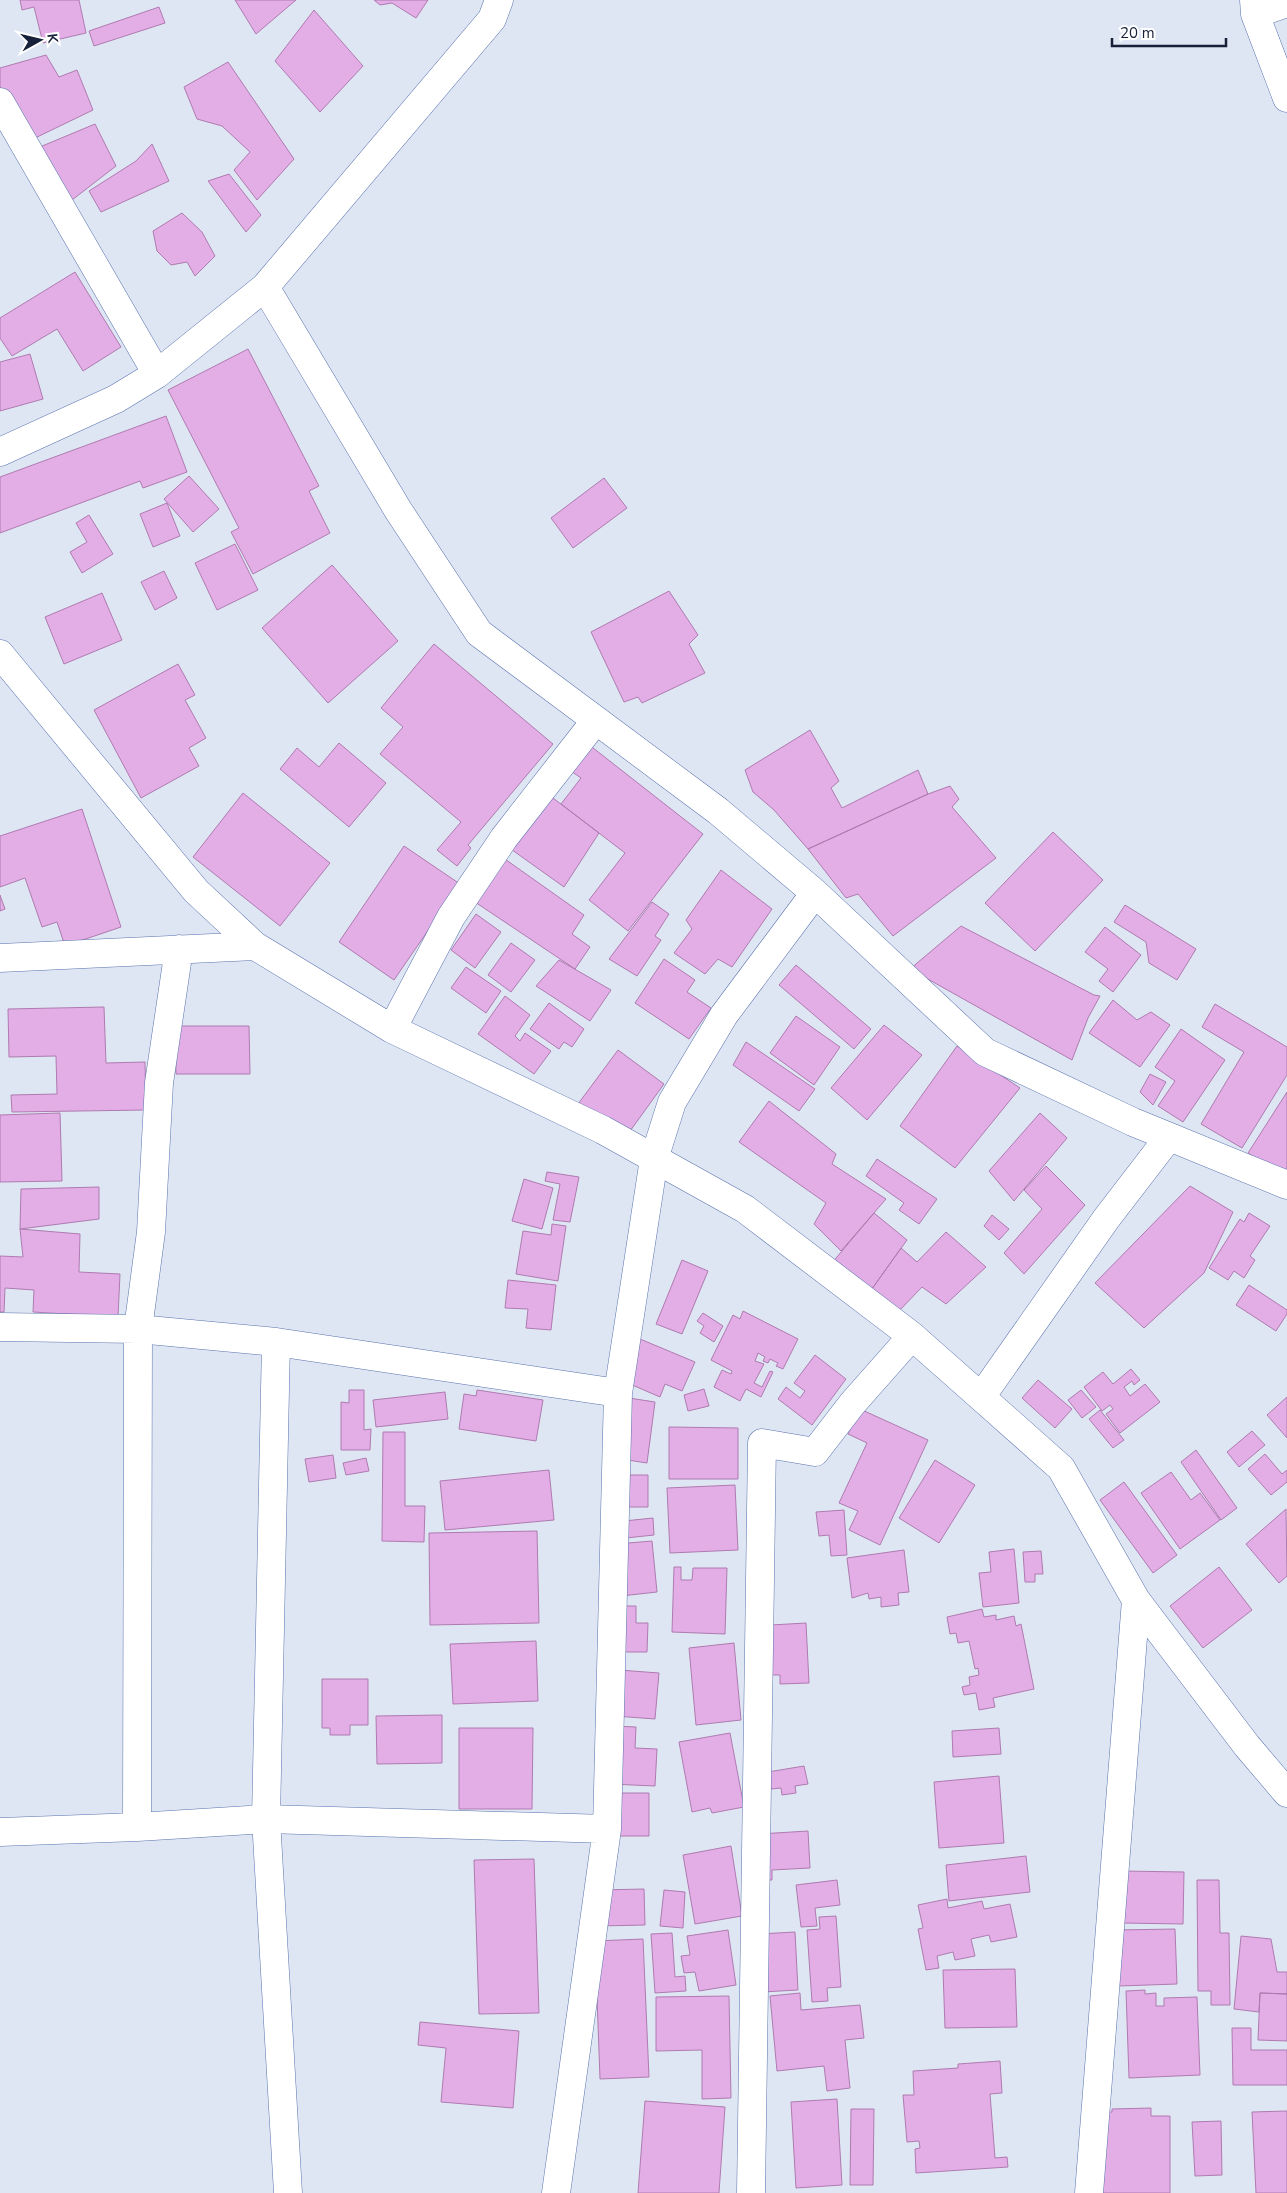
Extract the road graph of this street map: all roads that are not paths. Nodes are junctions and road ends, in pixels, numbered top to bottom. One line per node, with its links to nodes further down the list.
1 (499, 0): 6 (street)
2 (1287, 3): 3 (street)
3 (1255, 7): 4 (street)
4 (1287, 98)
5 (0, 102): 7 (street)
6 (265, 287): 7 (street); 10 (street)
7 (157, 374): 8 (street)
8 (0, 452)
9 (0, 654): 12 (street)
10 (596, 720): 11 (street); 15 (street)
11 (815, 893): 16 (street); 17 (street)
12 (256, 946): 13 (street); 15 (street)
13 (179, 949): 14 (street); 20 (street)
14 (0, 958)
15 (392, 1028): 17 (street)
16 (1170, 1137): 18 (street); 24 (street)
17 (654, 1159): 21 (street); 23 (street)
18 (1287, 1185)
19 (0, 1327): 20 (street)
20 (138, 1329): 22 (street); 28 (street)
21 (912, 1336): 24 (street); 33 (street)
22 (276, 1342): 23 (street); 27 (street)
23 (618, 1393): 29 (street)
24 (981, 1397): 25 (street)
25 (1136, 1600): 26 (street); 34 (street)
26 (1287, 1793)
27 (266, 1819): 28 (street); 29 (street); 31 (street)
28 (137, 1827): 30 (street)
29 (606, 1829): 32 (street)
30 (0, 1832)
31 (288, 2193)
32 (556, 2193)
33 (751, 2193)
34 (1090, 2193)

